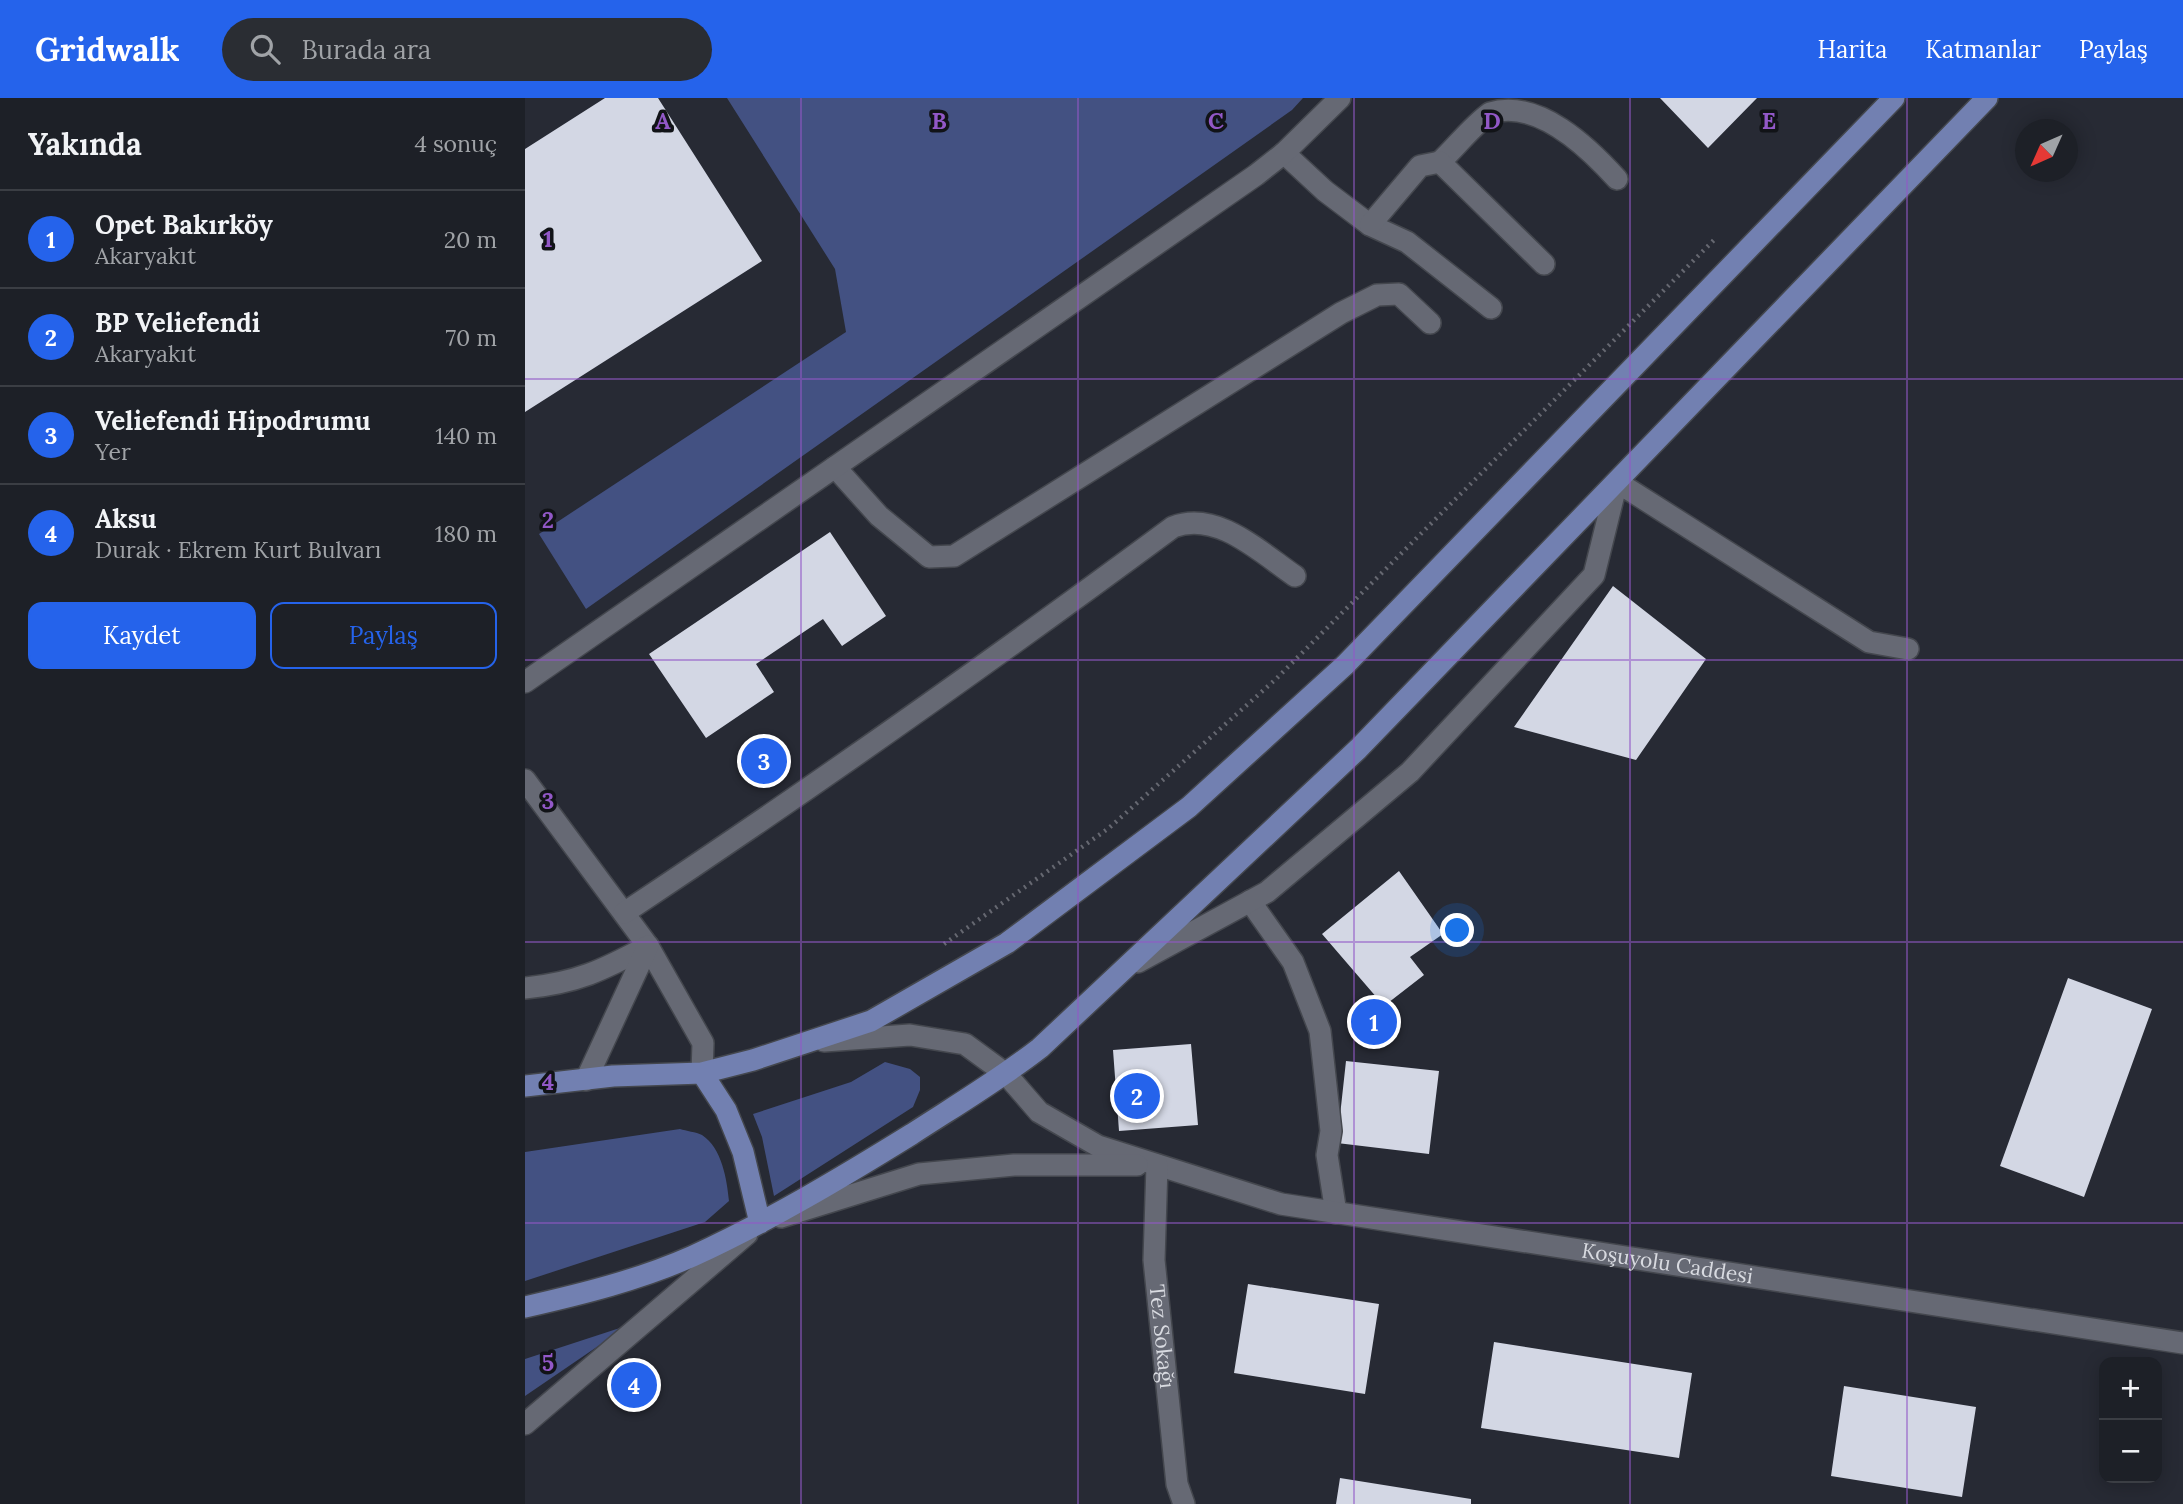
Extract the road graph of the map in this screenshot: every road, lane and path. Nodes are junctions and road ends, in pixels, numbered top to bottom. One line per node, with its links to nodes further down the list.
1 (1340, 98): 4 (street)
2 (1894, 98): 24 (main road)
3 (1987, 98): 13 (main road)
4 (1284, 153): 7 (street); 12 (street)
5 (1440, 163): 6 (street); 7 (street); 9 (street)
6 (1617, 178)
7 (1370, 225): 10 (street)
8 (1724, 230): 21 (path)
9 (1545, 264)
10 (1491, 308)
11 (1430, 323): 12 (street)
12 (835, 467): 16 (street)
13 (1617, 482): 15 (street); 18 (street); 22 (main road)
14 (1295, 576): 19 (street)
15 (1908, 649)
16 (525, 682)
17 (525, 780): 19 (street)
18 (1250, 901): 22 (street); 30 (street)
19 (624, 913): 20 (street)
20 (648, 946): 23 (street); 25 (street); 27 (street)
21 (938, 949)
22 (1121, 971): 26 (main road)
23 (525, 988)
24 (810, 1042): 25 (main road); 26 (street, Koşuyolu Caddesi)
25 (702, 1073): 27 (main road); 31 (main road)
26 (1006, 1074): 29 (street, Koşuyolu Caddesi); 31 (main road)
27 (586, 1080): 28 (main road)
28 (525, 1086)
29 (1157, 1165): 30 (street, Koşuyolu Caddesi); 31 (street); 35 (street, Tez Sokağı)
30 (1336, 1213): 33 (street, Koşuyolu Caddesi)
31 (760, 1223): 32 (main road); 34 (street)
32 (525, 1307)
33 (2183, 1343)
34 (525, 1424)
35 (1184, 1504)

